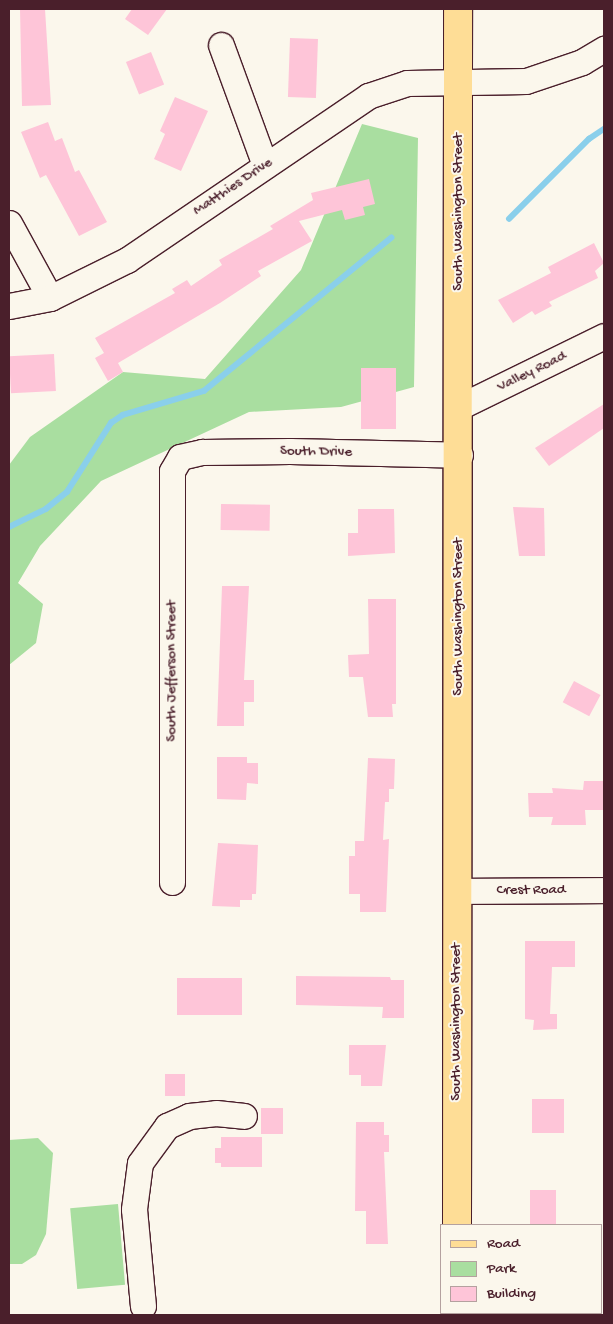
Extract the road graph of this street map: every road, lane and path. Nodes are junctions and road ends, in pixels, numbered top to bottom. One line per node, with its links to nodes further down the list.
1 (458, 9): 4 (main road, South Washington Street)
2 (221, 45): 5 (street)
3 (604, 49): 4 (street, Matthies Drive)
4 (459, 81): 5 (street, Matthies Drive); 10 (main road, South Washington Street)
5 (265, 165): 7 (street, Matthies Drive)
6 (9, 222): 7 (street)
7 (50, 298): 8 (street, Matthies Drive)
8 (9, 306)
9 (604, 336): 10 (street, Valley Road)
10 (459, 407): 11 (main road, South Washington Street)
11 (460, 455): 12 (street, South Drive); 14 (main road, South Washington Street)
12 (177, 462): 13 (street, South Jefferson Street)
13 (172, 882)
14 (458, 890): 15 (street, Crest Road); 17 (main road, South Washington Street)
15 (604, 890)
16 (244, 1116): 18 (street)
17 (457, 1224)
18 (143, 1306)

